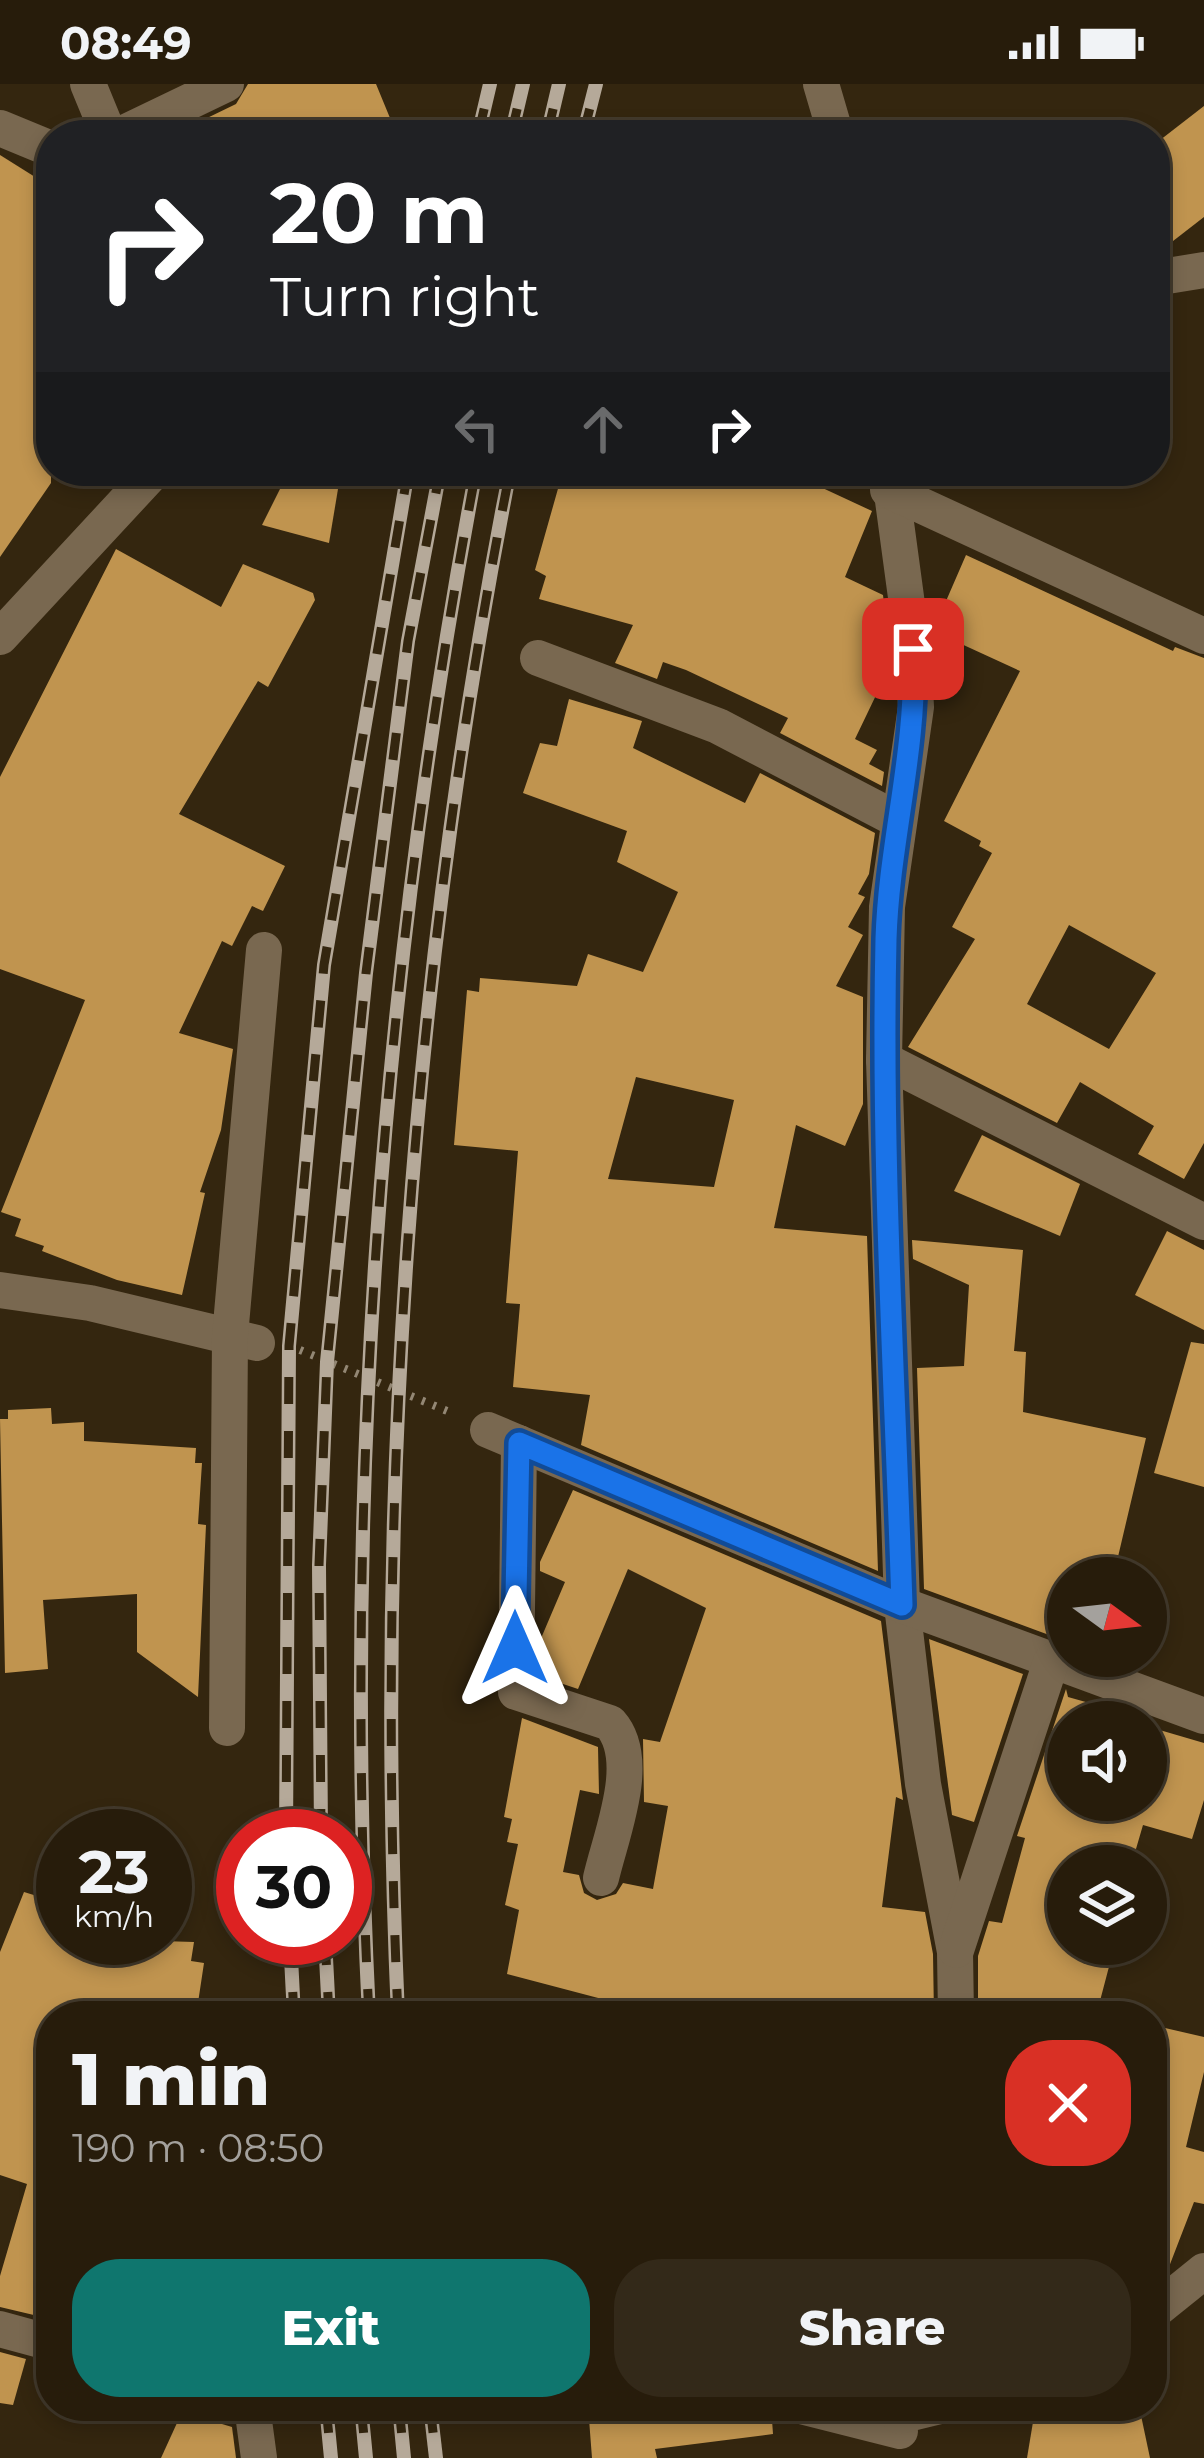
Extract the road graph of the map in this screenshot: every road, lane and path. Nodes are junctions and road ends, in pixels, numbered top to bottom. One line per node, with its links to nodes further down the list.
1 (88, 84): 4 (street)
2 (226, 84): 5 (street)
3 (821, 84): 6 (street)
4 (103, 120)
5 (151, 120)
6 (832, 120)
7 (0, 128): 8 (street)
8 (36, 143)
9 (1204, 270): 10 (street)
10 (1170, 276)
11 (140, 486): 15 (street)
12 (889, 486): 17 (street)
13 (900, 486): 14 (street)
14 (1204, 636)
15 (0, 637)
16 (538, 658): 17 (street)
17 (898, 820): 19 (street)
18 (263, 950): 22 (street)
19 (884, 1060): 20 (street); 24 (street)
20 (1204, 1222)
21 (0, 1290): 22 (street)
22 (243, 1340): 23 (path); 29 (street)
23 (503, 1437): 24 (street); 30 (street)
24 (902, 1605): 25 (street); 31 (street)
25 (1047, 1660)
26 (1047, 1674): 31 (street)
27 (1094, 1677): 28 (street)
28 (1204, 1716)
29 (227, 1727)
30 (601, 1878)
31 (955, 1952): 32 (street)
32 (956, 2001)
33 (1204, 2271): 34 (street)
34 (1167, 2301)
35 (0, 2329): 36 (street)
36 (36, 2339)
37 (254, 2421): 40 (street)
38 (868, 2421): 39 (street)
39 (900, 2428)
40 (259, 2458)

